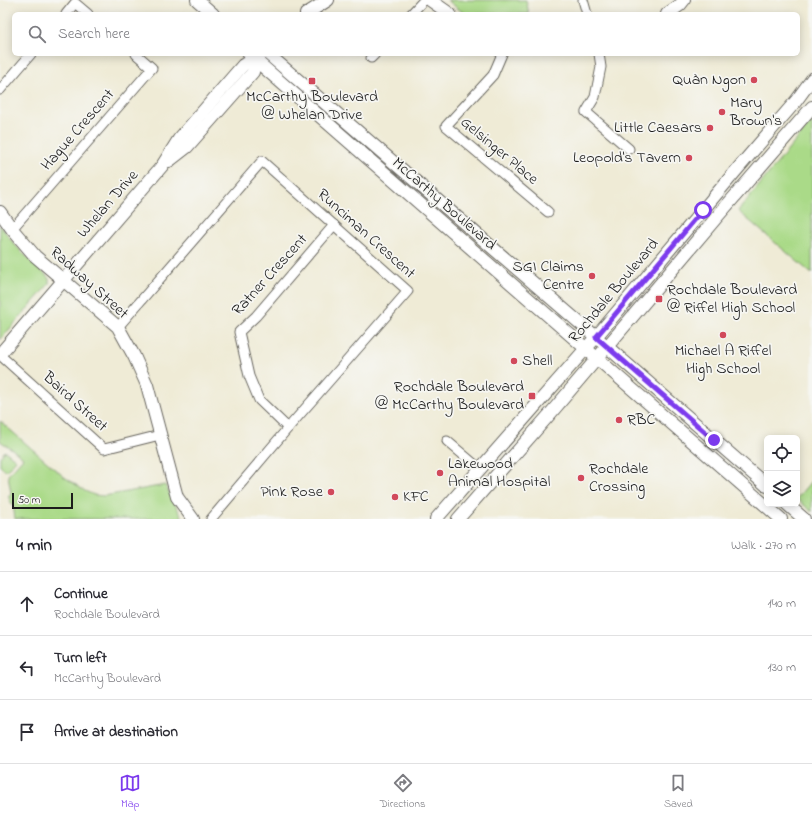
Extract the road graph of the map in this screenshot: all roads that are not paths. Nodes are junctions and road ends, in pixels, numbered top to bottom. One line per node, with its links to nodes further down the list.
1 (197, 0): 9 (main road)
2 (328, 0): 10 (main road)
3 (424, 0): 11 (street)
4 (430, 0): 12 (main road)
5 (583, 0): 13 (street)
6 (684, 0): 14 (main road)
7 (68, 12): 8 (street)
8 (85, 12)
9 (211, 12)
10 (309, 12)
11 (413, 12)
12 (447, 12)
13 (586, 12)
14 (670, 12)
15 (29, 56): 22 (street)
16 (138, 56): 28 (street, Hague Crescent)
17 (255, 56): 29 (main road, Whelan Drive); 33 (main road, McCarthy Boulevard)
18 (270, 56): 31 (main road, McCarthy Boulevard)
19 (501, 56): 26 (street, Gelsinger Place)
20 (599, 56): 24 (street)
21 (812, 79): 31 (main road, Rochdale Boulevard)
22 (0, 90)
23 (812, 107): 32 (main road, Rochdale Boulevard)
24 (629, 149)
25 (0, 212): 28 (main road, Radway Street)
26 (548, 212)
27 (334, 225): 30 (street, Runciman Crescent); 36 (street, Ratner Crescent); 36 (street, Runciman Crescent)
28 (12, 229): 29 (main road, Radway Street)
29 (63, 280): 30 (main road, Radway Street); 34 (main road, Whelan Drive)
30 (118, 327): 37 (main road, Radway Street)
31 (596, 337): 32 (main road, McCarthy Boulevard); 33 (main road, Rochdale Boulevard)
32 (607, 347): 35 (main road, Rochdale Boulevard); 40 (main road, McCarthy Boulevard)
33 (586, 349): 35 (main road, McCarthy Boulevard); 39 (main road, Rochdale Boulevard)
34 (0, 354): 37 (street, Baird Street)
35 (597, 358): 45 (main road, Rochdale Boulevard); 46 (main road, McCarthy Boulevard)
36 (288, 428): 43 (street, Runciman Crescent)
37 (160, 435): 42 (main road, Radway Street)
38 (447, 441): 39 (street)
39 (480, 469): 44 (main road, Rochdale Boulevard)
40 (764, 483)
41 (790, 507): 47 (main road)
42 (192, 519)
43 (211, 519)
44 (436, 519)
45 (458, 519)
46 (781, 519)
47 (804, 519)

